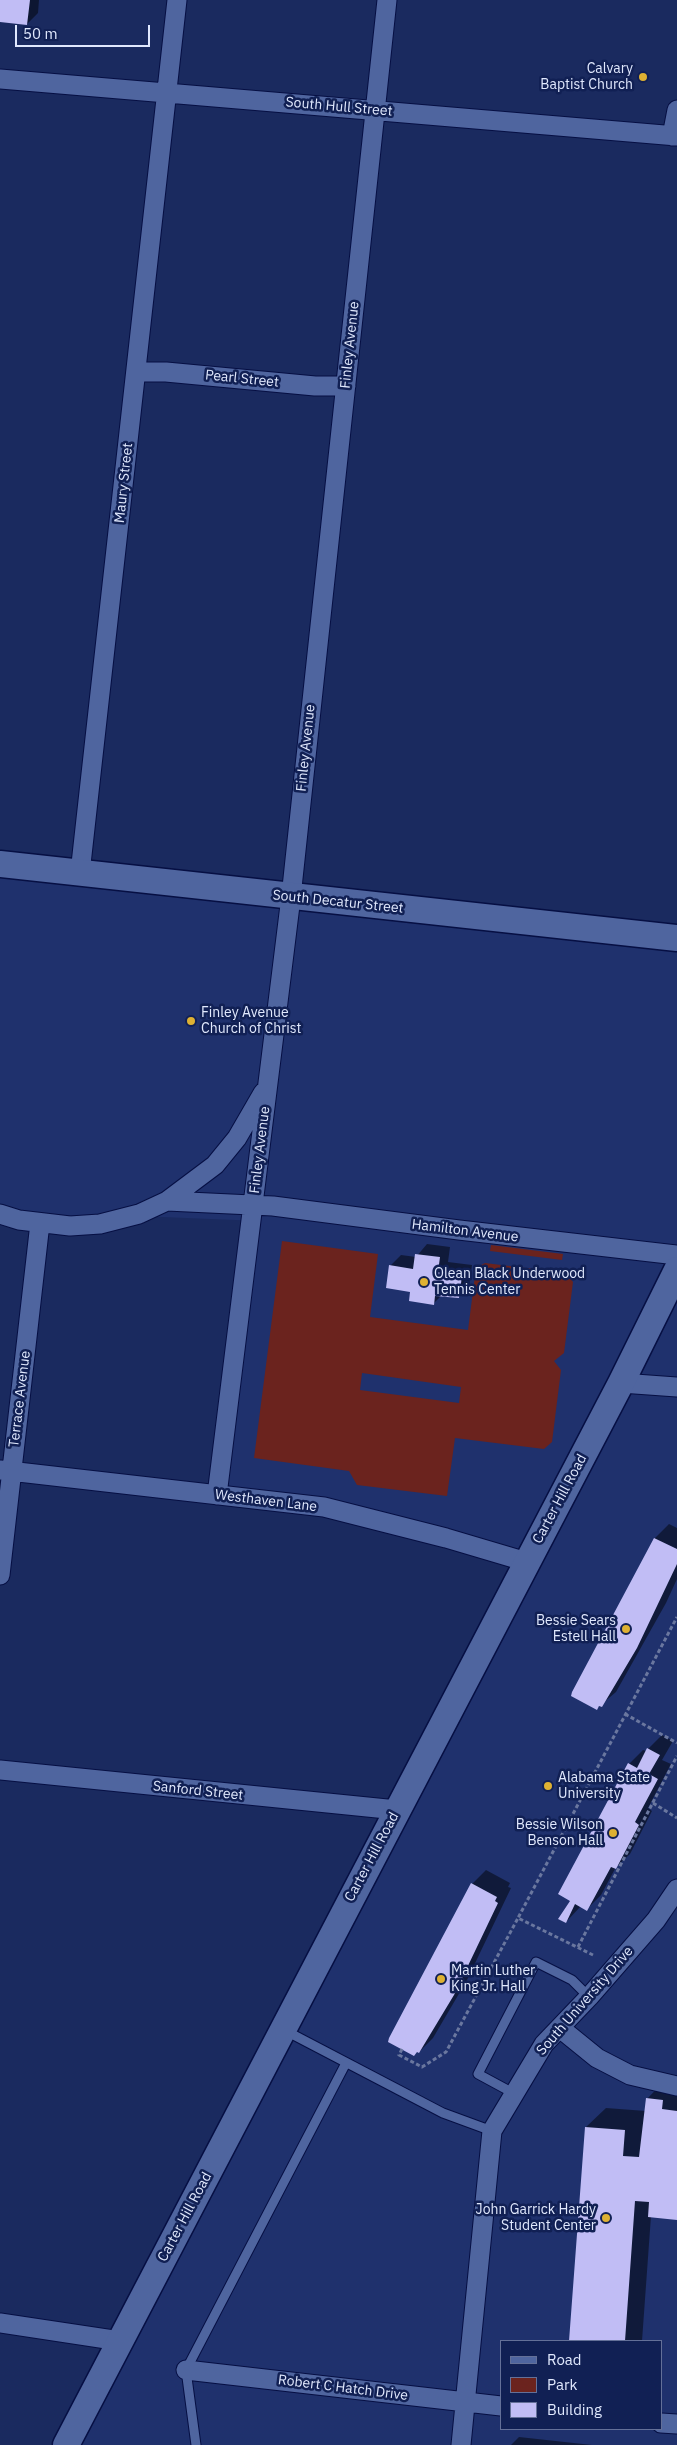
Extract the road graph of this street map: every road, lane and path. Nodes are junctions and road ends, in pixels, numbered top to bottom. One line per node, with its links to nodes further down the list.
1 (177, 0): 4 (street, Maury Street)
2 (387, 0): 5 (street, Finley Avenue)
3 (0, 79): 4 (street, South Hull Street)
4 (166, 93): 5 (street, South Hull Street); 8 (street, Maury Street)
5 (376, 110): 7 (street, South Hull Street); 9 (street, Finley Avenue)
6 (677, 110): 7 (street)
7 (674, 136)
8 (137, 372): 9 (street, Pearl Street); 11 (street, Maury Street)
9 (346, 386): 12 (street, Finley Avenue)
10 (0, 864): 11 (main road, South Decatur Street)
11 (80, 873): 12 (main road, South Decatur Street)
12 (291, 896): 13 (main road, South Decatur Street); 14 (street, Finley Avenue)
13 (677, 938)
14 (268, 1085): 15 (street); 16 (street, Finley Avenue)
15 (167, 1201): 16 (street, Hamilton Avenue); 18 (street)
16 (253, 1206): 19 (street, Hamilton Avenue); 24 (street, Finley Avenue)
17 (0, 1214): 18 (street)
18 (40, 1223): 23 (street, Terrace Avenue)
19 (677, 1255)
20 (677, 1270): 21 (main road, Carter Hill Road)
21 (621, 1383): 22 (street); 25 (main road, Carter Hill Road)
22 (677, 1387)
23 (6, 1471): 24 (street, Westhaven Lane); 26 (street, Terrace Avenue)
24 (218, 1495): 25 (street, Westhaven Lane)
25 (527, 1562): 33 (main road, Carter Hill Road)
26 (0, 1575)
27 (677, 1617): 28 (path)
28 (625, 1714): 29 (path); 36 (path)
29 (677, 1743)
30 (677, 1756): 32 (path)
31 (0, 1770): 33 (street, Sanford Street)
32 (653, 1803): 34 (path); 37 (path)
33 (397, 1810): 41 (main road, Carter Hill Road)
34 (677, 1818)
35 (677, 1889): 39 (street, South University Drive)
36 (518, 1918): 37 (path); 42 (path)
37 (578, 1948): 38 (path)
38 (593, 1955)
39 (590, 1997): 40 (street, South University Drive); 45 (lane)
40 (560, 2028): 44 (street); 45 (street, South University Drive)
41 (284, 2030): 43 (lane); 48 (main road, Carter Hill Road)
42 (402, 2050)
43 (346, 2063): 46 (lane); 49 (lane)
44 (677, 2086)
45 (514, 2094): 46 (street, South University Drive)
46 (492, 2131): 50 (street, South University Drive)
47 (0, 2323): 48 (street)
48 (120, 2341): 54 (main road, Carter Hill Road)
49 (186, 2370): 50 (street, Robert C Hatch Drive); 55 (lane)
50 (466, 2403): 51 (street, Robert C Hatch Drive); 56 (street, South University Drive)
51 (500, 2406)
52 (662, 2423): 53 (street)
53 (677, 2424)
54 (66, 2445)
55 (196, 2445)
56 (461, 2445)

